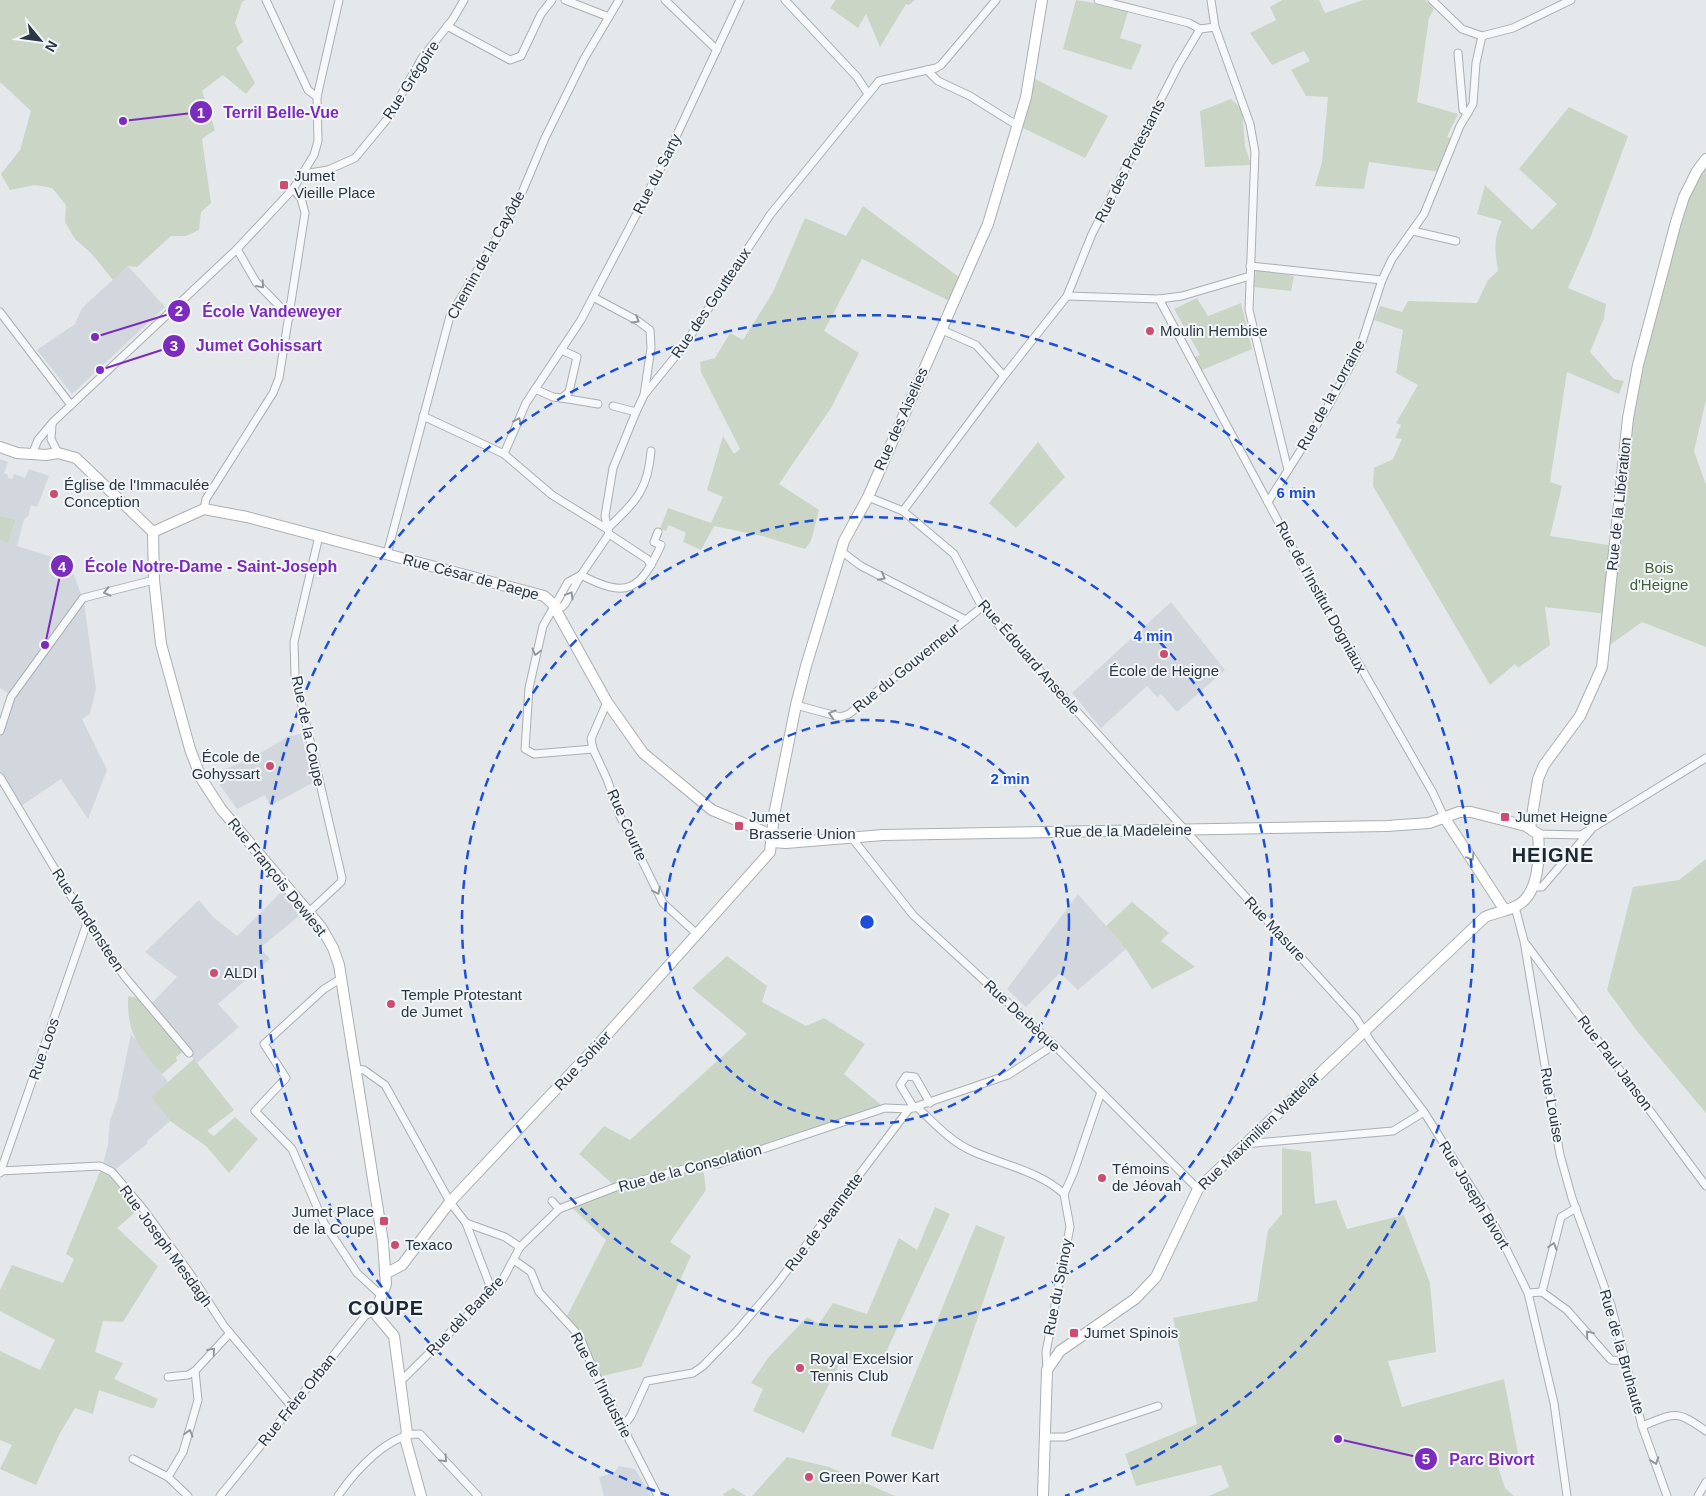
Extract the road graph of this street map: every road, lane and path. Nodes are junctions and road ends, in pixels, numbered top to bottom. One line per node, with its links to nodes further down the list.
1 (266, 0): 25 (street)
2 (339, 0): 25 (street)
3 (464, 0): 17 (street, Rue Grégoire)
4 (552, 0): 17 (street)
5 (566, 0): 16 (street)
6 (619, 0): 16 (street, Chemin de la Cayôde)
7 (665, 0): 21 (street)
8 (740, 0): 21 (street, Rue du Sarty)
9 (785, 0): 24 (street)
10 (996, 0): 23 (street, Rue des Goutteaux)
11 (1042, 0): 27 (street, Rue des Aiselies)
12 (1098, 0): 19 (street)
13 (1211, 0): 18 (street)
14 (1432, 0): 20 (street)
15 (1571, 0): 20 (street)
16 (609, 17): 52 (street, Chemin de la Cayôde)
17 (447, 26): 29 (street, Rue Grégoire)
18 (1215, 27): 19 (street); 34 (street)
19 (1200, 29): 37 (street, Rue des Protestants)
20 (1482, 36): 26 (street, Rue de la Lorraine)
21 (717, 50): 38 (street, Rue du Sarty)
22 (1458, 53): 26 (street)
23 (927, 70): 24 (street, Rue des Goutteaux); 27 (street)
24 (868, 94): 46 (street, Rue des Goutteaux)
25 (317, 97): 29 (street)
26 (1468, 113): 31 (street, Rue de la Lorraine)
27 (1018, 126): 42 (street, Rue des Aiselies)
28 (1706, 159): 87 (street, Rue de la Libération)
29 (303, 174): 30 (street)
30 (293, 189): 33 (street); 41 (street)
31 (1413, 231): 32 (street); 36 (street, Rue de la Lorraine)
32 (1456, 241)
33 (237, 249): 41 (street, one-way to 41); 49 (street)
34 (1250, 266): 35 (street); 36 (street)
35 (1250, 276): 39 (street); 59 (street)
36 (1382, 280): 59 (street, Rue de la Lorraine)
37 (1067, 296): 39 (street); 44 (street, Rue des Protestants)
38 (592, 297): 43 (street, Rue du Sarty); 46 (street, one-way to 46)
39 (1159, 299): 61 (street, Rue de l'Institut Dogniaux)
40 (0, 312): 49 (street)
41 (290, 317): 62 (street)
42 (942, 330): 44 (street); 60 (street, Rue des Aiselies)
43 (561, 350): 45 (street, Rue du Sarty); 47 (street)
44 (1004, 376): 63 (street, Rue des Protestants)
45 (536, 389): 47 (street); 58 (street, Rue du Sarty, one-way to 45)
46 (644, 395): 51 (street, Rue des Goutteaux)
47 (562, 398): 48 (street)
48 (598, 404)
49 (71, 405): 53 (street)
50 (613, 406): 51 (street)
51 (636, 412): 65 (street, Rue des Goutteaux)
52 (423, 416): 58 (street); 69 (street, Chemin de la Cayôde)
53 (53, 422): 56 (street); 57 (street)
54 (0, 447): 56 (street)
55 (651, 451): 65 (street)
56 (33, 452): 57 (street)
57 (58, 453): 64 (street)
58 (504, 454): 65 (street)
59 (1288, 470): 61 (street, Rue de la Lorraine)
60 (868, 497): 63 (street, Rue Édouard Anseele); 68 (street, Rue des Aiselies)
61 (1268, 502): 83 (street, Rue de l'Institut Dogniaux)
62 (204, 509): 64 (street); 67 (street, Rue César de Paepe)
63 (903, 511): 73 (street, Rue Édouard Anseele)
64 (152, 532): 72 (street, Rue François Dewiest)
65 (608, 532): 70 (street); 71 (street)
66 (658, 532): 70 (street)
67 (319, 536): 69 (street, Rue César de Paepe); 93 (street, Rue de la Coupe)
68 (841, 551): 75 (street, one-way to 75); 77 (street, Rue des Aiselies)
69 (387, 554): 74 (street, Rue César de Paepe)
70 (651, 565): 71 (street)
71 (581, 575): 74 (street)
72 (154, 580): 78 (street, one-way to 78); 93 (street, Rue François Dewiest)
73 (982, 607): 75 (street, Rue du Gouverneur); 86 (street, Rue Édouard Anseele)
74 (554, 608): 76 (street, Rue César de Paepe); 79 (street, one-way to 79)
75 (966, 620): 77 (street, Rue du Gouverneur, one-way to 77)
76 (607, 702): 79 (street); 89 (street, Rue César de Paepe)
77 (796, 705): 89 (street, Rue des Aiselies)
78 (0, 732)
79 (593, 749): 95 (street, Rue Courte, one-way to 95)
80 (1706, 758): 84 (street)
81 (0, 777): 94 (street, Rue Vandensteen)
82 (1471, 812): 83 (street, Rue de la Madeleine); 85 (street); 87 (street, Rue de la Madeleine)
83 (1444, 817): 85 (street); 86 (street, Rue de la Madeleine)
84 (1593, 828): 87 (street); 90 (street)
85 (1454, 829): 92 (street, one-way to 92)
86 (1185, 830): 88 (street, Rue de la Madeleine); 98 (street, Rue Masure)
87 (1534, 831): 90 (street, Rue de la Libération)
88 (852, 838): 89 (street, Rue de la Madeleine); 99 (street, Rue Derbèque)
89 (772, 842): 95 (street, Rue Sohier)
90 (1533, 887): 91 (street)
91 (1515, 907): 92 (street, Rue Maximilien Wattelar); 96 (street, Rue Louise)
92 (1504, 909): 98 (street, Rue Maximilien Wattelar)
93 (308, 912): 97 (street, Rue François Dewiest)
94 (86, 923): 100 (street, Rue Vandensteen); 107 (street, Rue Loos)
95 (698, 936): 112 (street, Rue Sohier)
96 (1524, 941): 108 (street, Rue Paul Janson); 114 (street, Rue Louise)
97 (342, 978): 101 (street, Rue François Dewiest); 122 (street)
98 (1363, 1030): 105 (street, Rue Joseph Bivort); 106 (street, Rue Maximilien Wattelar)
99 (1054, 1044): 102 (street, Rue Derbèque); 103 (street)
100 (190, 1053)
101 (356, 1069): 112 (street); 118 (street, Rue François Dewiest)
102 (1101, 1092): 109 (street, Rue Derbèque); 110 (street)
103 (930, 1103): 104 (street); 104 (street)
104 (914, 1108): 110 (street); 113 (street, Rue de la Consolation); 133 (street, Rue de Jeannette)
105 (1424, 1112): 106 (street); 121 (street, Rue Joseph Bivort)
106 (1244, 1144): 109 (street, Rue Maximilien Wattelar)
107 (0, 1171): 124 (street, Rue Joseph Mesdagh)
108 (1706, 1186)
109 (1198, 1189): 126 (street, Rue Maximilien Wattelar)
110 (1064, 1194): 126 (street, Rue du Spinoy)
111 (552, 1200): 113 (street)
112 (450, 1202): 115 (street); 118 (street, Rue Sohier)
113 (559, 1208): 116 (street, Rue dèl Banêre)
114 (1576, 1208): 120 (street, one-way to 114); 125 (street, Rue de la Bruhaute)
115 (466, 1223): 116 (street); 119 (street)
116 (520, 1247): 117 (street, Rue dèl Banêre)
117 (514, 1260): 119 (street, Rue dèl Banêre); 133 (street, Rue de l'Industrie)
118 (385, 1274): 122 (street, Rue François Dewiest)
119 (492, 1291): 129 (street, Rue dèl Banêre)
120 (1542, 1292): 121 (street); 125 (street, one-way to 120)
121 (1528, 1293): 147 (street, Rue Joseph Bivort)
122 (382, 1296): 123 (street, Rue François Dewiest)
123 (377, 1308): 129 (street); 131 (street, Rue Frère Orban)
124 (230, 1333): 127 (street, one-way to 124); 131 (street, Rue Joseph Mesdagh)
125 (1625, 1361): 132 (street, Rue de la Bruhaute)
126 (1047, 1370): 136 (street)
127 (195, 1371): 128 (street); 138 (street, one-way to 127)
128 (168, 1377)
129 (401, 1385): 135 (street)
130 (1158, 1406): 136 (street)
131 (292, 1407): 141 (street, Rue Frère Orban)
132 (1642, 1426): 134 (street); 148 (street, Rue de la Bruhaute, one-way to 148)
133 (622, 1428): 145 (street, Rue de l'Industrie)
134 (1706, 1430)
135 (407, 1434): 142 (street); 143 (street); 144 (street, one-way to 144)
136 (1044, 1437): 146 (street)
137 (133, 1459): 138 (street)
138 (168, 1477): 140 (street)
139 (1706, 1482): 149 (street)
140 (188, 1496)
141 (220, 1496)
142 (338, 1496)
143 (421, 1496)
144 (478, 1496)
145 (658, 1496)
146 (1043, 1496)
147 (1568, 1496)
148 (1667, 1496)
149 (1698, 1496)

